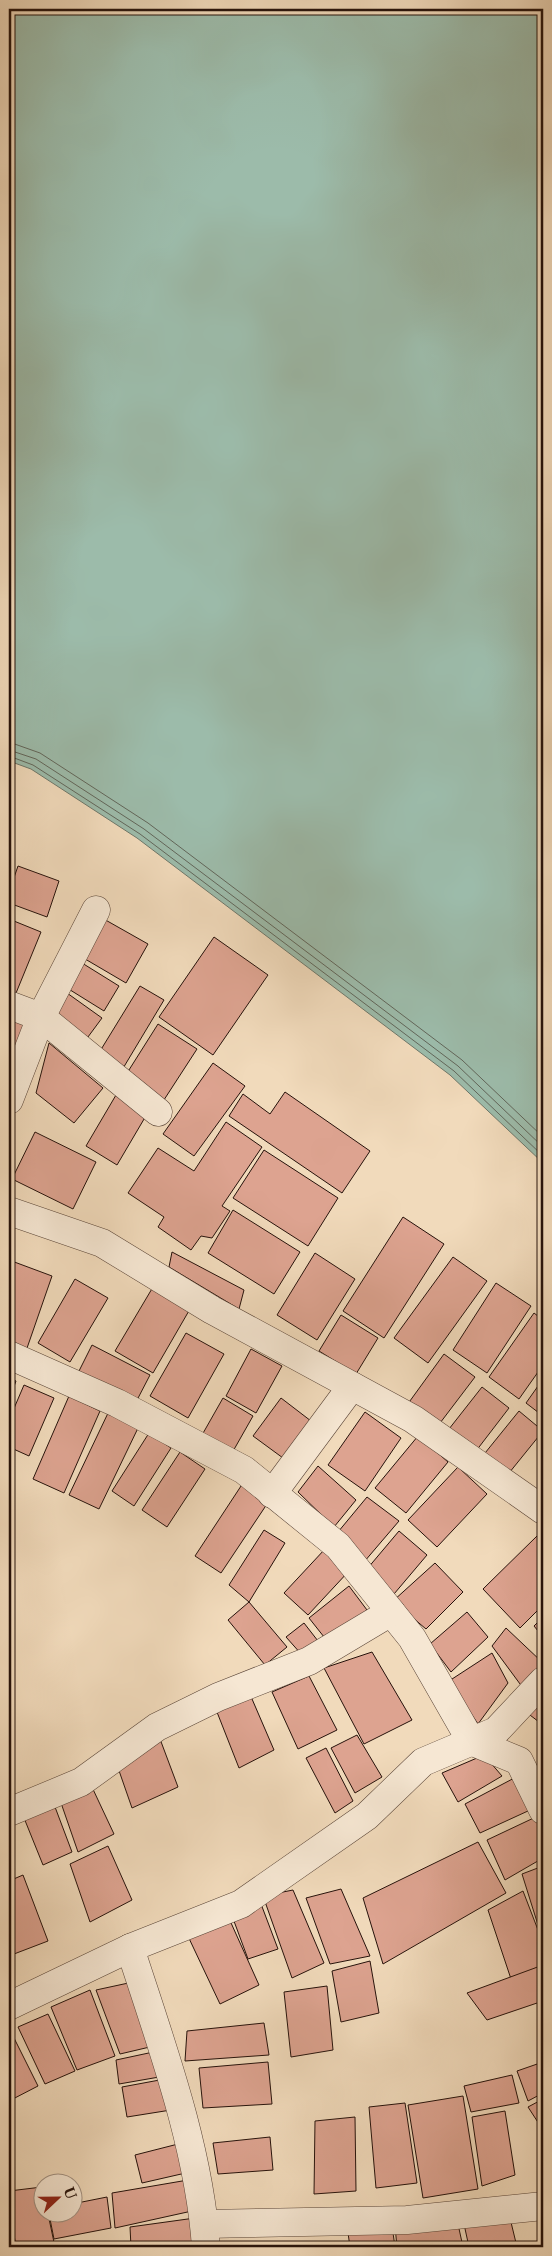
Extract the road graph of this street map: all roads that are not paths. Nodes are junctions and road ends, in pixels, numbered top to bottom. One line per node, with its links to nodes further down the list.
1 (96, 910): 3 (street)
2 (9, 1004): 3 (street)
3 (41, 1018): 4 (street); 5 (street)
4 (9, 1100)
5 (158, 1112)
6 (9, 1210): 8 (street)
7 (9, 1354): 9 (street)
8 (352, 1386): 9 (street); 10 (street)
9 (272, 1494): 11 (street)
10 (543, 1510)
11 (391, 1612): 13 (street); 15 (street)
12 (543, 1680): 13 (street)
13 (471, 1742): 14 (street); 16 (street)
14 (543, 1810)
15 (9, 1812)
16 (130, 1948): 17 (street); 19 (street)
17 (9, 2006)
18 (543, 2206): 19 (street)
19 (206, 2236)

